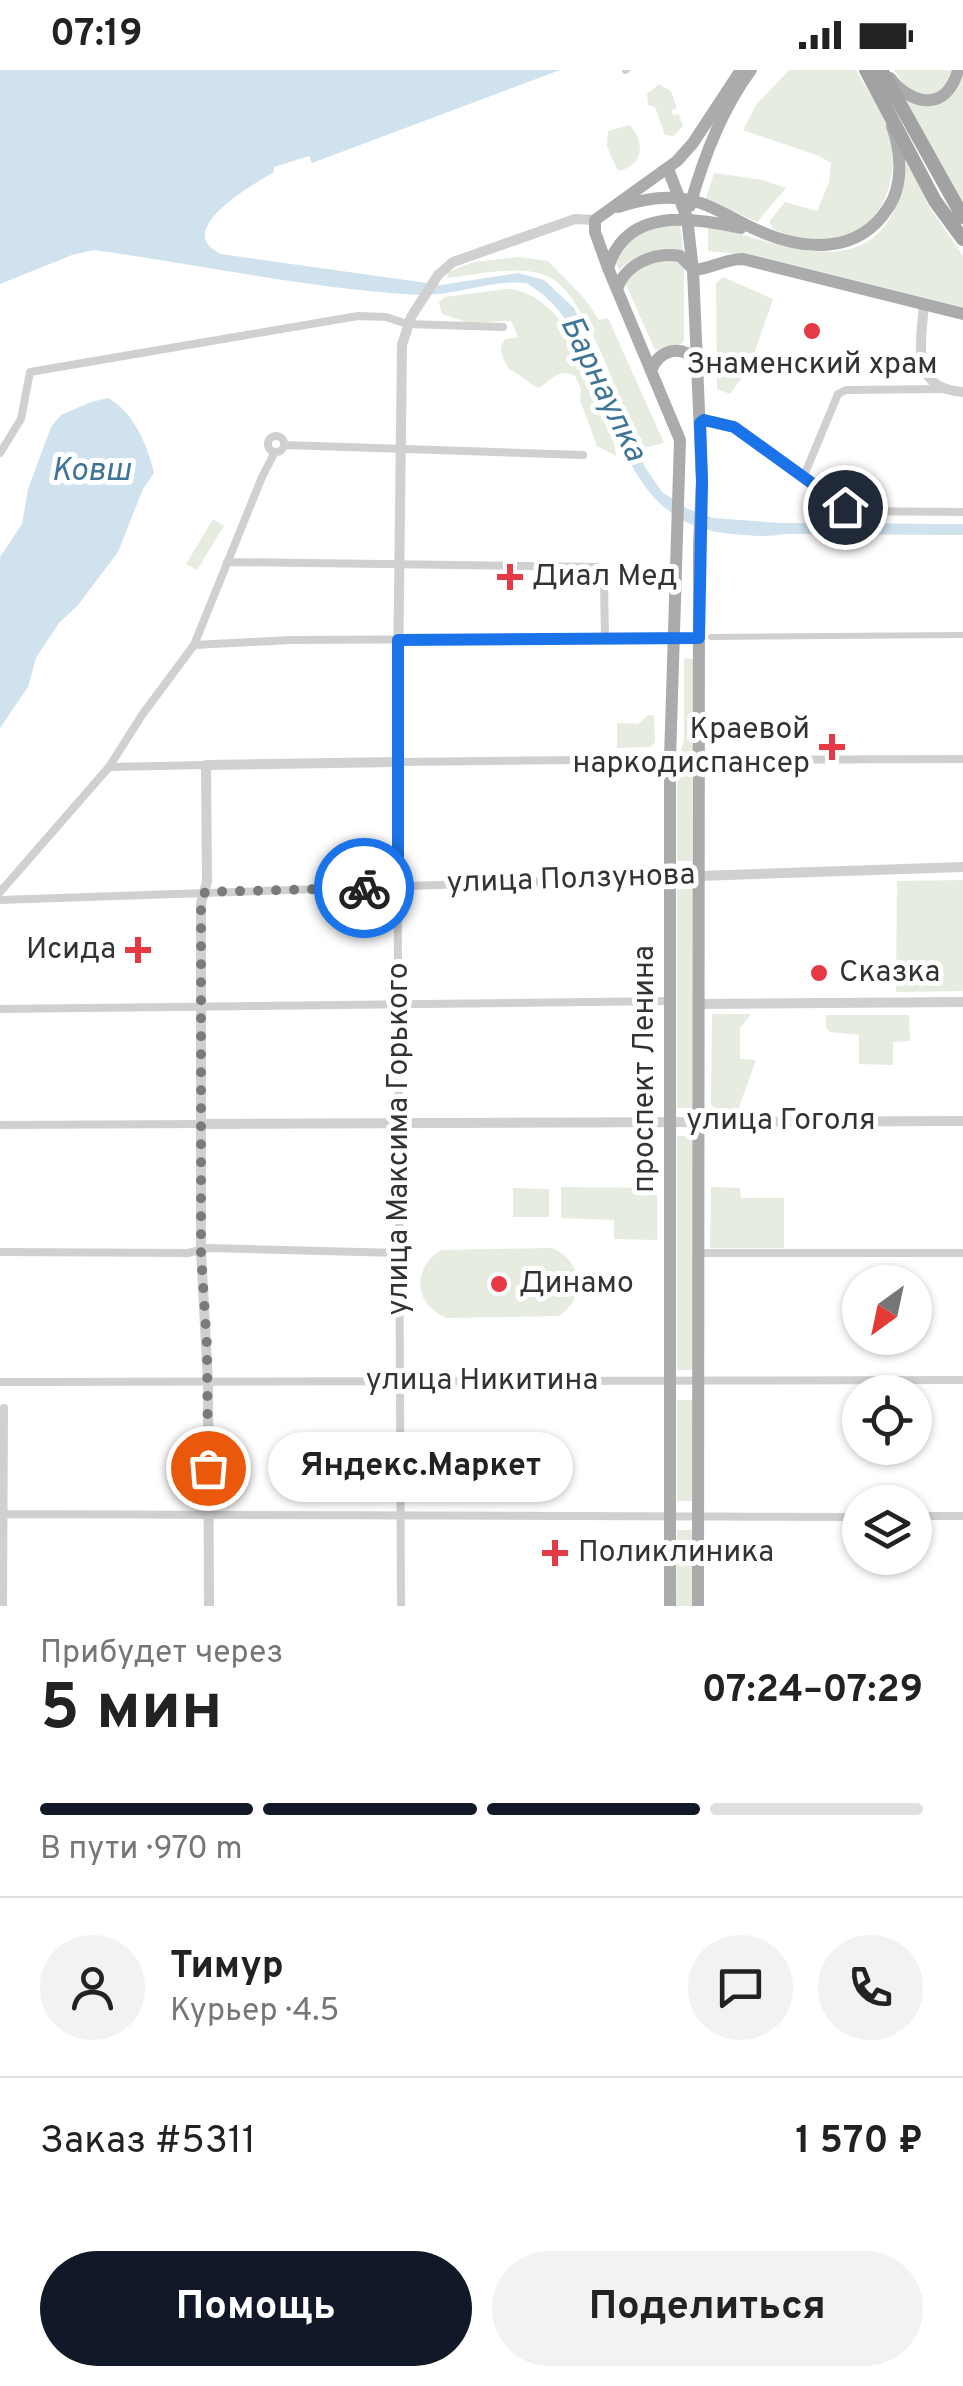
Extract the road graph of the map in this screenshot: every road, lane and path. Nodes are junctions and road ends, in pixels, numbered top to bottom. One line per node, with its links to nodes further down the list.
1 (742, 70): 7 (main road)
2 (751, 70): 8 (main road)
3 (866, 70): 6 (highway)
4 (882, 70): 5 (main road); 10 (highway)
5 (958, 70)
6 (882, 100): 12 (main road); 13 (highway)
7 (668, 169): 8 (main road); 9 (main road)
8 (685, 199): 9 (main road); 11 (main road); 12 (main road)
9 (601, 216): 14 (main road, проспект Ленина); 21 (street)
10 (963, 217)
11 (687, 218): 12 (main road); 14 (main road); 16 (main road, проспект Ленина)
12 (758, 231)
13 (963, 240)
14 (608, 268): 17 (main road, проспект Ленина)
15 (710, 269): 16 (main road); 18 (main road); 19 (main road)
16 (693, 270): 17 (main road); 19 (main road, проспект Ленина)
17 (617, 290): 24 (main road, проспект Ленина)
18 (924, 304): 20 (main road); 25 (street)
19 (696, 306): 23 (main road, проспект Ленина)
20 (963, 314)
21 (410, 319): 22 (street); 30 (street, улица Максима Горького); 32 (street)
22 (503, 327)
23 (697, 361): 24 (main road); 27 (main road, проспект Ленина)
24 (651, 371): 28 (main road, проспект Ленина)
25 (942, 389): 26 (street); 34 (street)
26 (963, 392)
27 (700, 423): 28 (main road); 34 (street); 41 (main road, проспект Ленина)
28 (674, 424): 40 (main road, проспект Ленина)
29 (285, 445): 30 (street); 31 (street); 31 (street)
30 (400, 447): 33 (street); 37 (street, улица Максима Горького)
31 (275, 452): 36 (street)
32 (0, 453)
33 (583, 456)
34 (803, 478): 35 (street)
35 (963, 512)
36 (227, 562): 37 (street); 43 (street)
37 (397, 567): 39 (street); 42 (street, улица Максима Горького)
38 (963, 635): 41 (street)
39 (605, 638): 40 (street); 42 (street)
40 (672, 638): 41 (main road); 44 (main road, проспект Ленина)
41 (705, 638): 46 (main road, проспект Ленина)
42 (398, 640): 43 (street); 47 (street, улица Максима Горького)
43 (194, 646): 49 (street)
44 (670, 759): 47 (street); 51 (main road, проспект Ленина)
45 (963, 759): 46 (street)
46 (699, 760): 52 (main road, проспект Ленина)
47 (397, 762): 48 (street); 53 (street, улица Максима Горького)
48 (206, 765): 49 (street); 55 (street)
49 (109, 767): 54 (street)
50 (963, 867): 52 (street, улица Ползунова)
51 (670, 876): 52 (street, улица Ползунова); 53 (street, улица Ползунова); 57 (main road, проспект Ленина)
52 (698, 876): 59 (main road, проспект Ленина)
53 (398, 887): 55 (street, улица Ползунова); 60 (street, улица Максима Горького)
54 (0, 892)
55 (205, 892): 56 (street, улица Ползунова); 61 (street)
56 (0, 900)
57 (670, 1001): 60 (street); 63 (main road, проспект Ленина)
58 (963, 1002): 59 (street)
59 (698, 1004): 64 (main road, проспект Ленина)
60 (398, 1006): 61 (street); 67 (street, улица Максима Горького)
61 (202, 1008): 62 (street); 66 (street)
62 (0, 1009)
63 (670, 1121): 64 (street, улица Гоголя); 67 (street, улица Гоголя); 74 (main road, проспект Ленина)
64 (699, 1121): 65 (street, улица Гоголя); 73 (main road, проспект Ленина)
65 (963, 1121)
66 (202, 1124): 67 (street, улица Гоголя); 68 (street, улица Гоголя); 70 (street)
67 (399, 1124): 71 (street, улица Максима Горького)
68 (0, 1125)
69 (0, 1252): 70 (street)
70 (201, 1252): 71 (street); 78 (street)
71 (399, 1253): 79 (street, улица Максима Горького)
72 (963, 1253): 73 (street)
73 (699, 1254): 75 (main road, проспект Ленина)
74 (670, 1380): 75 (street, улица Никитина); 79 (street, улица Никитина); 86 (main road, проспект Ленина)
75 (698, 1380): 76 (street, улица Никитина); 87 (main road, проспект Ленина)
76 (963, 1380)
77 (0, 1382): 78 (street, улица Никитина)
78 (208, 1382): 79 (street, улица Никитина); 82 (street)
79 (400, 1382): 85 (street, улица Максима Горького)
80 (4, 1408): 81 (street)
81 (1, 1514): 82 (street); 89 (street)
82 (208, 1516): 85 (street); 90 (street)
83 (932, 1516): 84 (street)
84 (963, 1516)
85 (402, 1517): 86 (street); 91 (street, улица Максима Горького)
86 (665, 1517): 87 (street); 92 (main road, проспект Ленина)
87 (698, 1517): 88 (street); 93 (main road, проспект Ленина)
88 (842, 1517)
89 (3, 1606)
90 (209, 1606)
91 (401, 1606)
92 (670, 1606)
93 (698, 1606)

